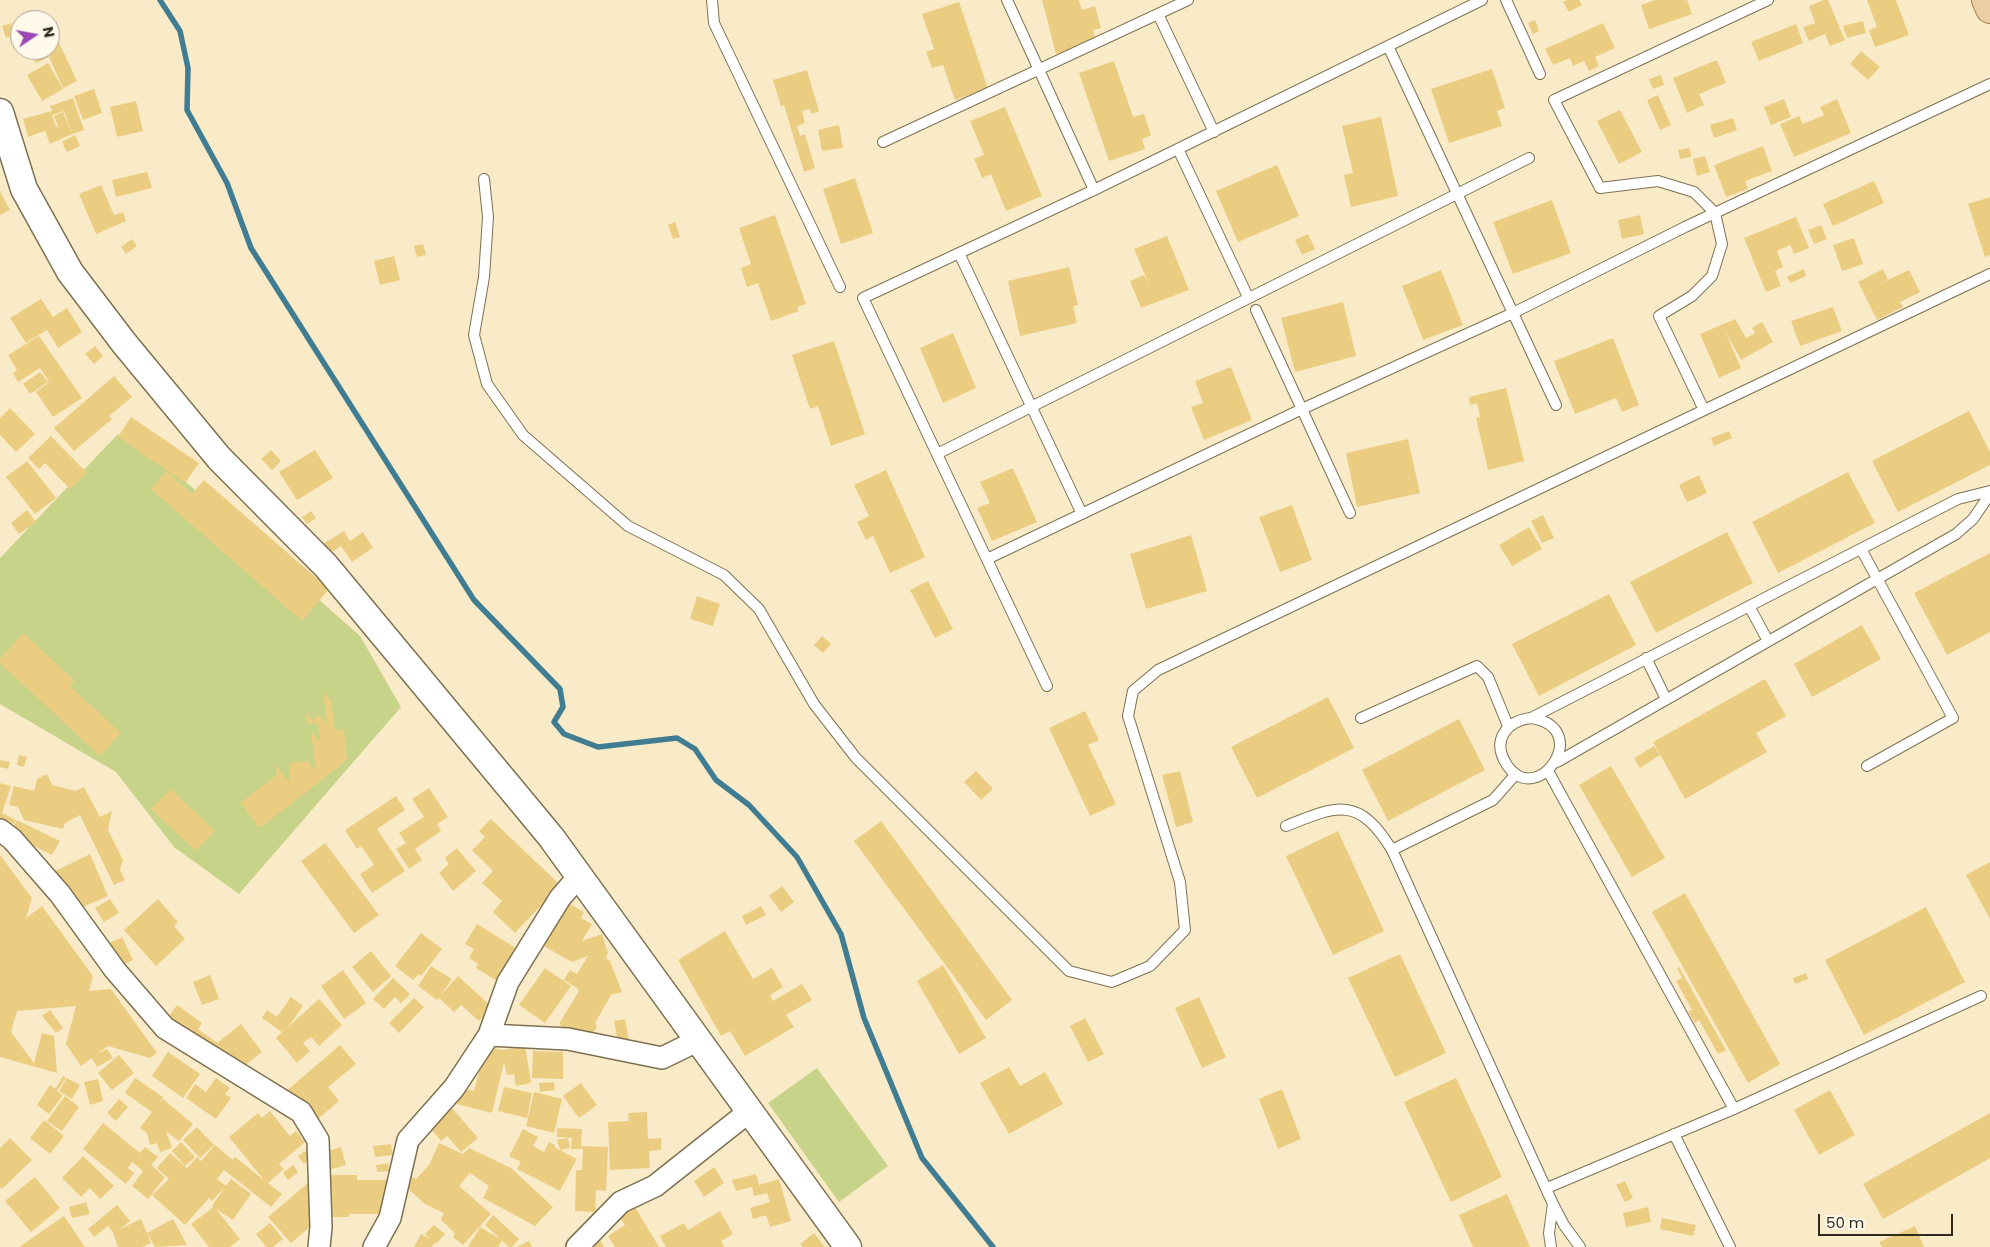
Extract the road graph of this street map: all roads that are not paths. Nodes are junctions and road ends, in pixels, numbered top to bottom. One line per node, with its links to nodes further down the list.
1 (712, 0): 25 (lane)
2 (1007, 0): 11 (lane)
3 (1188, 0): 9 (lane)
4 (1482, 0): 10 (lane)
5 (1506, 0): 12 (lane)
6 (1768, 0): 22 (lane)
7 (1986, 0): 8 (main road)
8 (1990, 9)
9 (1158, 14): 11 (lane); 15 (lane)
10 (1388, 46): 15 (lane); 21 (lane)
11 (1039, 70): 16 (lane); 20 (lane)
12 (1540, 74)
13 (1990, 84): 22 (lane)
14 (0, 112): 55 (street)
15 (1214, 132): 17 (lane)
16 (883, 142)
17 (1178, 149): 20 (lane); 26 (lane)
18 (1529, 158): 21 (lane)
19 (484, 179): 32 (lane)
20 (1094, 190): 23 (lane)
21 (1457, 194): 26 (lane); 28 (lane)
22 (1715, 213): 28 (lane); 32 (lane)
23 (959, 254): 30 (lane); 33 (lane)
24 (1990, 274): 32 (lane)
25 (840, 287)
26 (1248, 298): 30 (lane)
27 (1256, 310): 31 (lane)
28 (1513, 313): 29 (lane); 31 (lane)
29 (1556, 405)
30 (1032, 408): 33 (lane); 36 (lane)
31 (1302, 409): 35 (lane); 36 (lane)
32 (1704, 410)
33 (937, 454): 38 (lane)
34 (1990, 493): 37 (lane); 39 (lane)
35 (1350, 513)
36 (1082, 514): 38 (lane)
37 (1861, 549): 39 (lane); 40 (lane)
38 (987, 559): 43 (lane)
39 (1877, 579): 41 (lane); 49 (lane)
40 (1749, 606): 41 (lane); 42 (lane)
41 (1768, 641): 44 (lane)
42 (1646, 658): 44 (lane); 46 (lane)
43 (1048, 686)
44 (1666, 699): 48 (lane)
45 (1361, 718): 47 (lane)
46 (1531, 718): 47 (lane); 48 (lane)
47 (1508, 726): 51 (lane)
48 (1557, 762): 50 (lane)
49 (1868, 766)
50 (1548, 771): 51 (lane); 59 (lane)
51 (1516, 774): 54 (lane)
52 (1286, 826): 54 (lane)
53 (0, 830): 64 (street)
54 (1392, 850): 62 (lane)
55 (579, 876): 57 (street); 58 (street)
56 (1981, 996): 59 (lane)
57 (490, 1035): 58 (street); 65 (street)
58 (699, 1040): 60 (street)
59 (1734, 1109): 61 (lane)
60 (750, 1110): 66 (street); 67 (street)
61 (1674, 1134): 62 (lane); 70 (lane)
62 (1547, 1188): 63 (lane)
63 (1553, 1204): 68 (lane); 69 (lane)
64 (319, 1247)
65 (374, 1247)
66 (577, 1247)
67 (848, 1247)
68 (1551, 1247)
69 (1580, 1247)
70 (1730, 1247)

